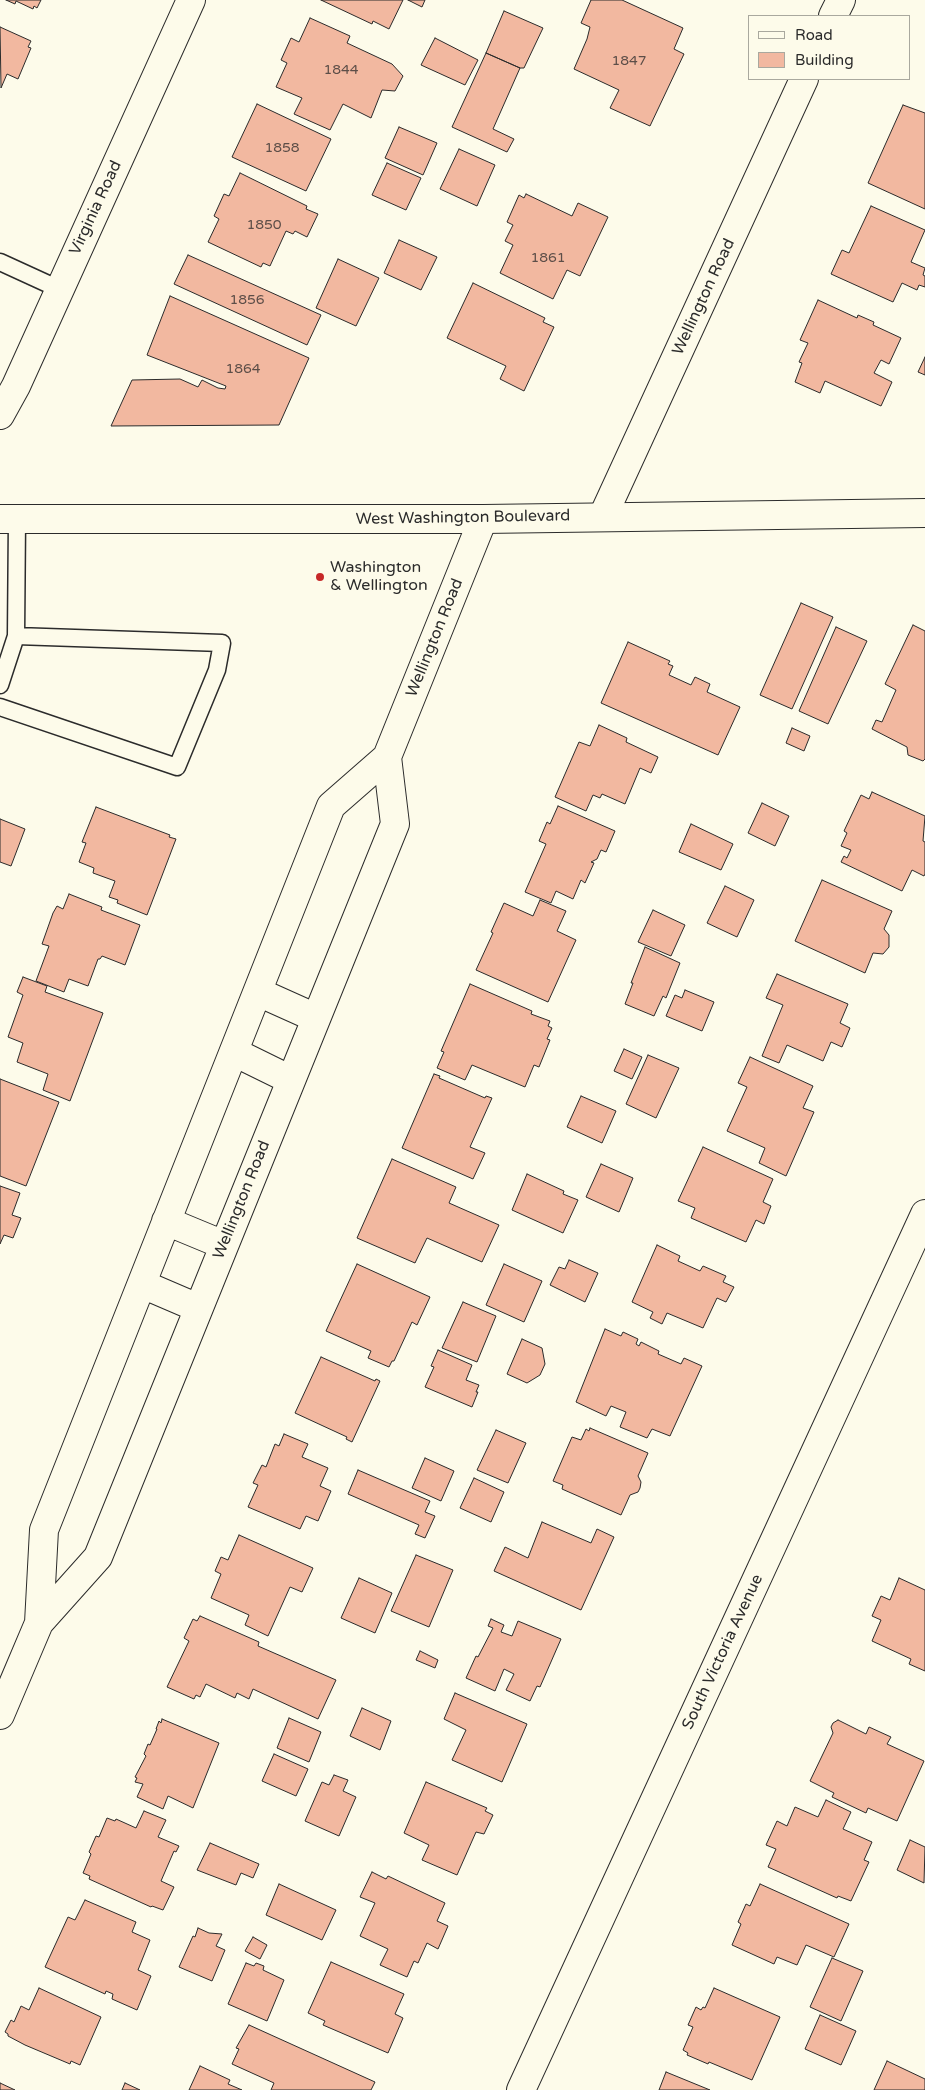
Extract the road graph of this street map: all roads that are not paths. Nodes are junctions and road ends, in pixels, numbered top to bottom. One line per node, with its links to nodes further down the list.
1 (192, 0): 6 (street, Virginia Road)
2 (841, 0): 3 (street)
3 (834, 15)
4 (804, 80): 10 (street, Wellington Road)
5 (0, 262): 6 (lane)
6 (59, 289): 7 (street, Virginia Road)
7 (8, 382): 8 (street, Virginia Road)
8 (0, 415)
9 (925, 513): 10 (street, West Washington Boulevard)
10 (603, 516): 12 (street, West Washington Boulevard)
11 (8, 519): 12 (street, West Washington Boulevard); 13 (lane)
12 (483, 519): 16 (street, Wellington Road)
13 (16, 636): 14 (lane); 15 (lane)
14 (0, 685)
15 (0, 707)
16 (387, 757): 17 (street, Wellington Road); 18 (street, Wellington Road)
17 (258, 992): 18 (street); 19 (street, Wellington Road)
18 (316, 1018): 20 (street, Wellington Road)
19 (234, 1052): 20 (street); 22 (street, Wellington Road)
20 (291, 1080): 23 (street, Wellington Road)
21 (925, 1214): 28 (street, South Victoria Avenue)
22 (166, 1221): 23 (street); 24 (street, Wellington Road)
23 (224, 1245): 25 (street, Wellington Road)
24 (142, 1284): 25 (street); 26 (street, Wellington Road)
25 (198, 1308): 26 (street, Wellington Road)
26 (39, 1623): 27 (street, Wellington Road)
27 (0, 1715)
28 (522, 2090)

